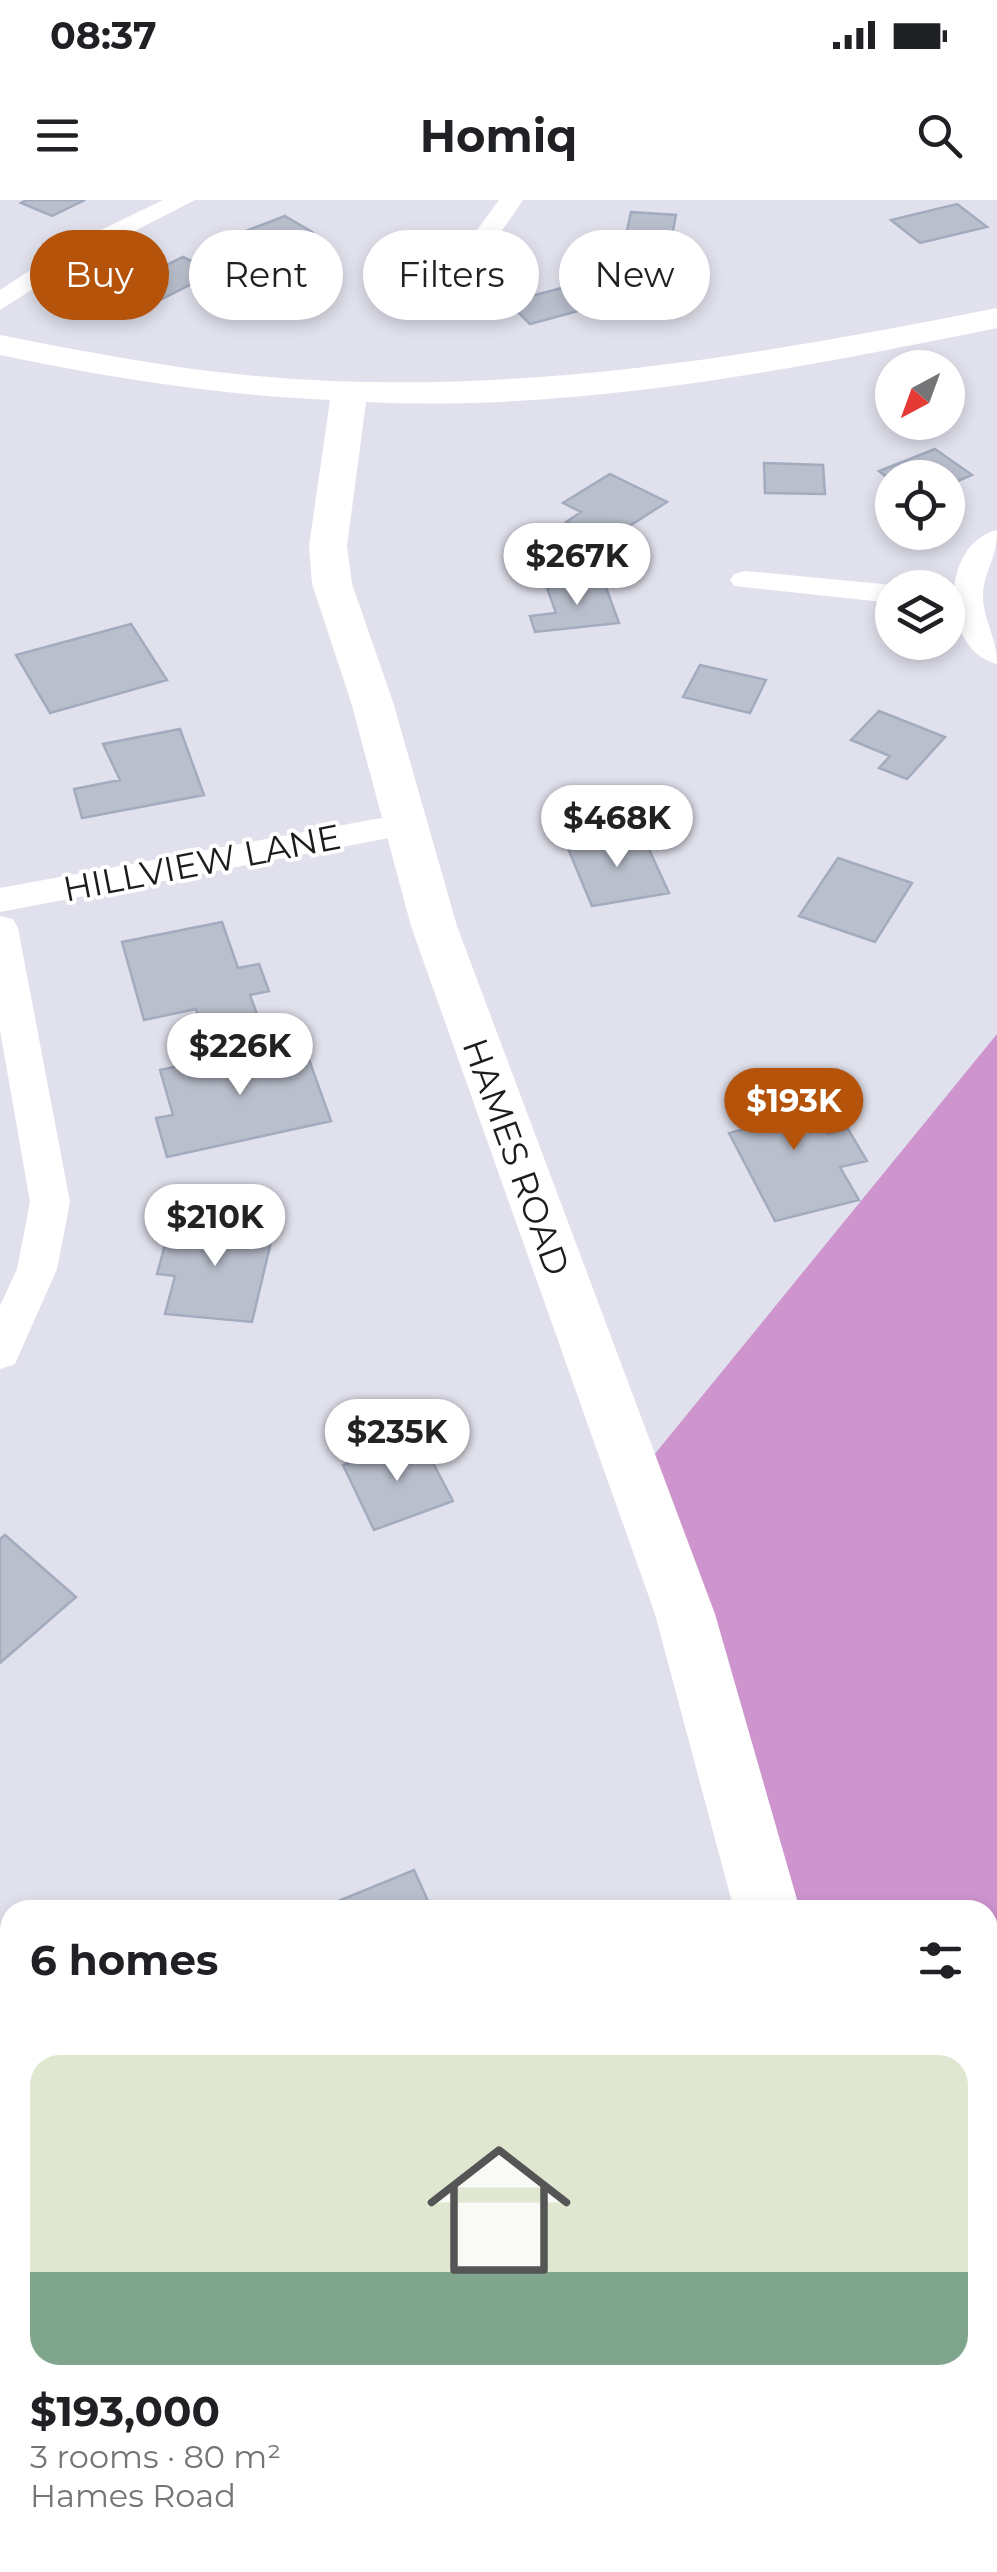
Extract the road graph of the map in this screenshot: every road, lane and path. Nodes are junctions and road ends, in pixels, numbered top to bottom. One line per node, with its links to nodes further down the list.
1 (183, 200): 4 (street)
2 (511, 200): 3 (street)
3 (490, 230)
4 (0, 302)
5 (997, 318): 7 (street)
6 (0, 345): 7 (street)
7 (349, 394): 14 (street, HAMES ROAD)
8 (997, 539): 10 (street)
9 (746, 580): 11 (street)
10 (965, 581)
11 (875, 592)
12 (965, 614): 13 (street)
13 (997, 655)
14 (403, 825): 15 (street, HILLVIEW LANE); 18 (street, HAMES ROAD)
15 (0, 900)
16 (0, 928): 17 (street)
17 (0, 1352)
18 (764, 1900)

